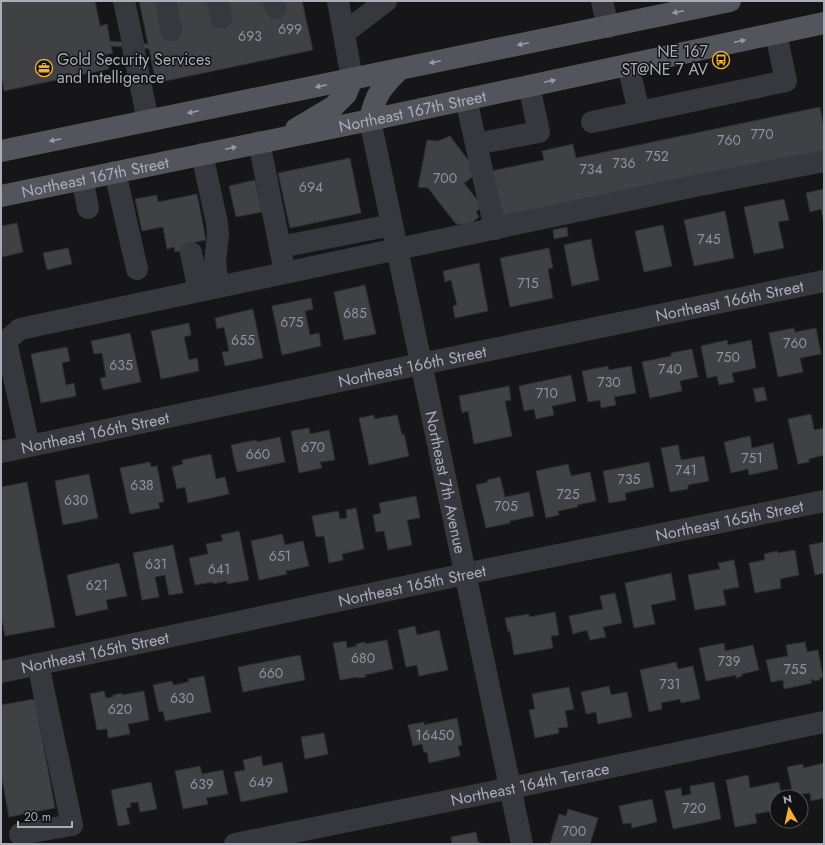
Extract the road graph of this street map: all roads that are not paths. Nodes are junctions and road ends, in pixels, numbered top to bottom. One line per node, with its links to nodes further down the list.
1 (124, 1): 19 (street)
2 (166, 1): 9 (street)
3 (338, 1): 10 (street)
4 (386, 1): 10 (street)
5 (602, 1): 8 (street)
6 (730, 1): 8 (main road, one-way to 8)
7 (824, 23): 11 (main road, Northeast 167th Street)
8 (608, 26): 13 (main road, one-way to 13)
9 (172, 30)
10 (344, 34): 14 (street)
11 (776, 34): 12 (main road, Northeast 167th Street, one-way to 11); 17 (street)
12 (628, 65): 15 (main road, Northeast 167th Street, one-way to 12); 17 (street)
13 (400, 69): 14 (main road); 18 (main road)
14 (352, 79): 19 (main road, one-way to 19); 21 (main road)
15 (529, 86): 16 (main road, Northeast 167th Street); 22 (street)
16 (466, 99): 18 (main road, Northeast 167th Street); 31 (street)
17 (639, 112): 20 (street)
18 (370, 120): 21 (main road, Northeast 167th Street); 30 (street, Northeast 7th Avenue)
19 (148, 121): 23 (main road, one-way to 23)
20 (592, 122)
21 (270, 140): 24 (main road, Northeast 167th Street, one-way to 21); 32 (street)
22 (491, 141)
23 (1, 151)
24 (202, 154): 26 (main road, Northeast 167th Street); 38 (street)
25 (824, 161): 31 (street)
26 (115, 172): 27 (main road, Northeast 167th Street); 35 (street)
27 (82, 179): 28 (main road, Northeast 167th Street); 29 (street)
28 (1, 196)
29 (88, 208)
30 (392, 225): 32 (street); 33 (street, Northeast 7th Avenue)
31 (494, 228): 33 (street)
32 (280, 248): 36 (street)
33 (397, 249): 36 (street); 39 (street, Northeast 7th Avenue)
34 (191, 254): 38 (street)
35 (136, 269)
36 (285, 273): 38 (street)
37 (824, 281): 39 (street, Northeast 166th Street)
38 (208, 289): 40 (street)
39 (421, 364): 40 (street, Northeast 166th Street); 43 (street, Northeast 7th Avenue)
40 (28, 446): 41 (street, Northeast 166th Street)
41 (1, 452)
42 (824, 501): 43 (street, Northeast 165th Street)
43 (465, 574): 44 (street, Northeast 165th Street); 47 (street, Northeast 7th Avenue)
44 (38, 664): 45 (street, Northeast 165th Street); 48 (street)
45 (1, 672)
46 (824, 722): 47 (street, Northeast 164th Terrace)
47 (511, 788): 49 (street, Northeast 164th Terrace); 50 (street, Northeast 7th Avenue)
48 (20, 834)
49 (235, 844)
50 (522, 844)

